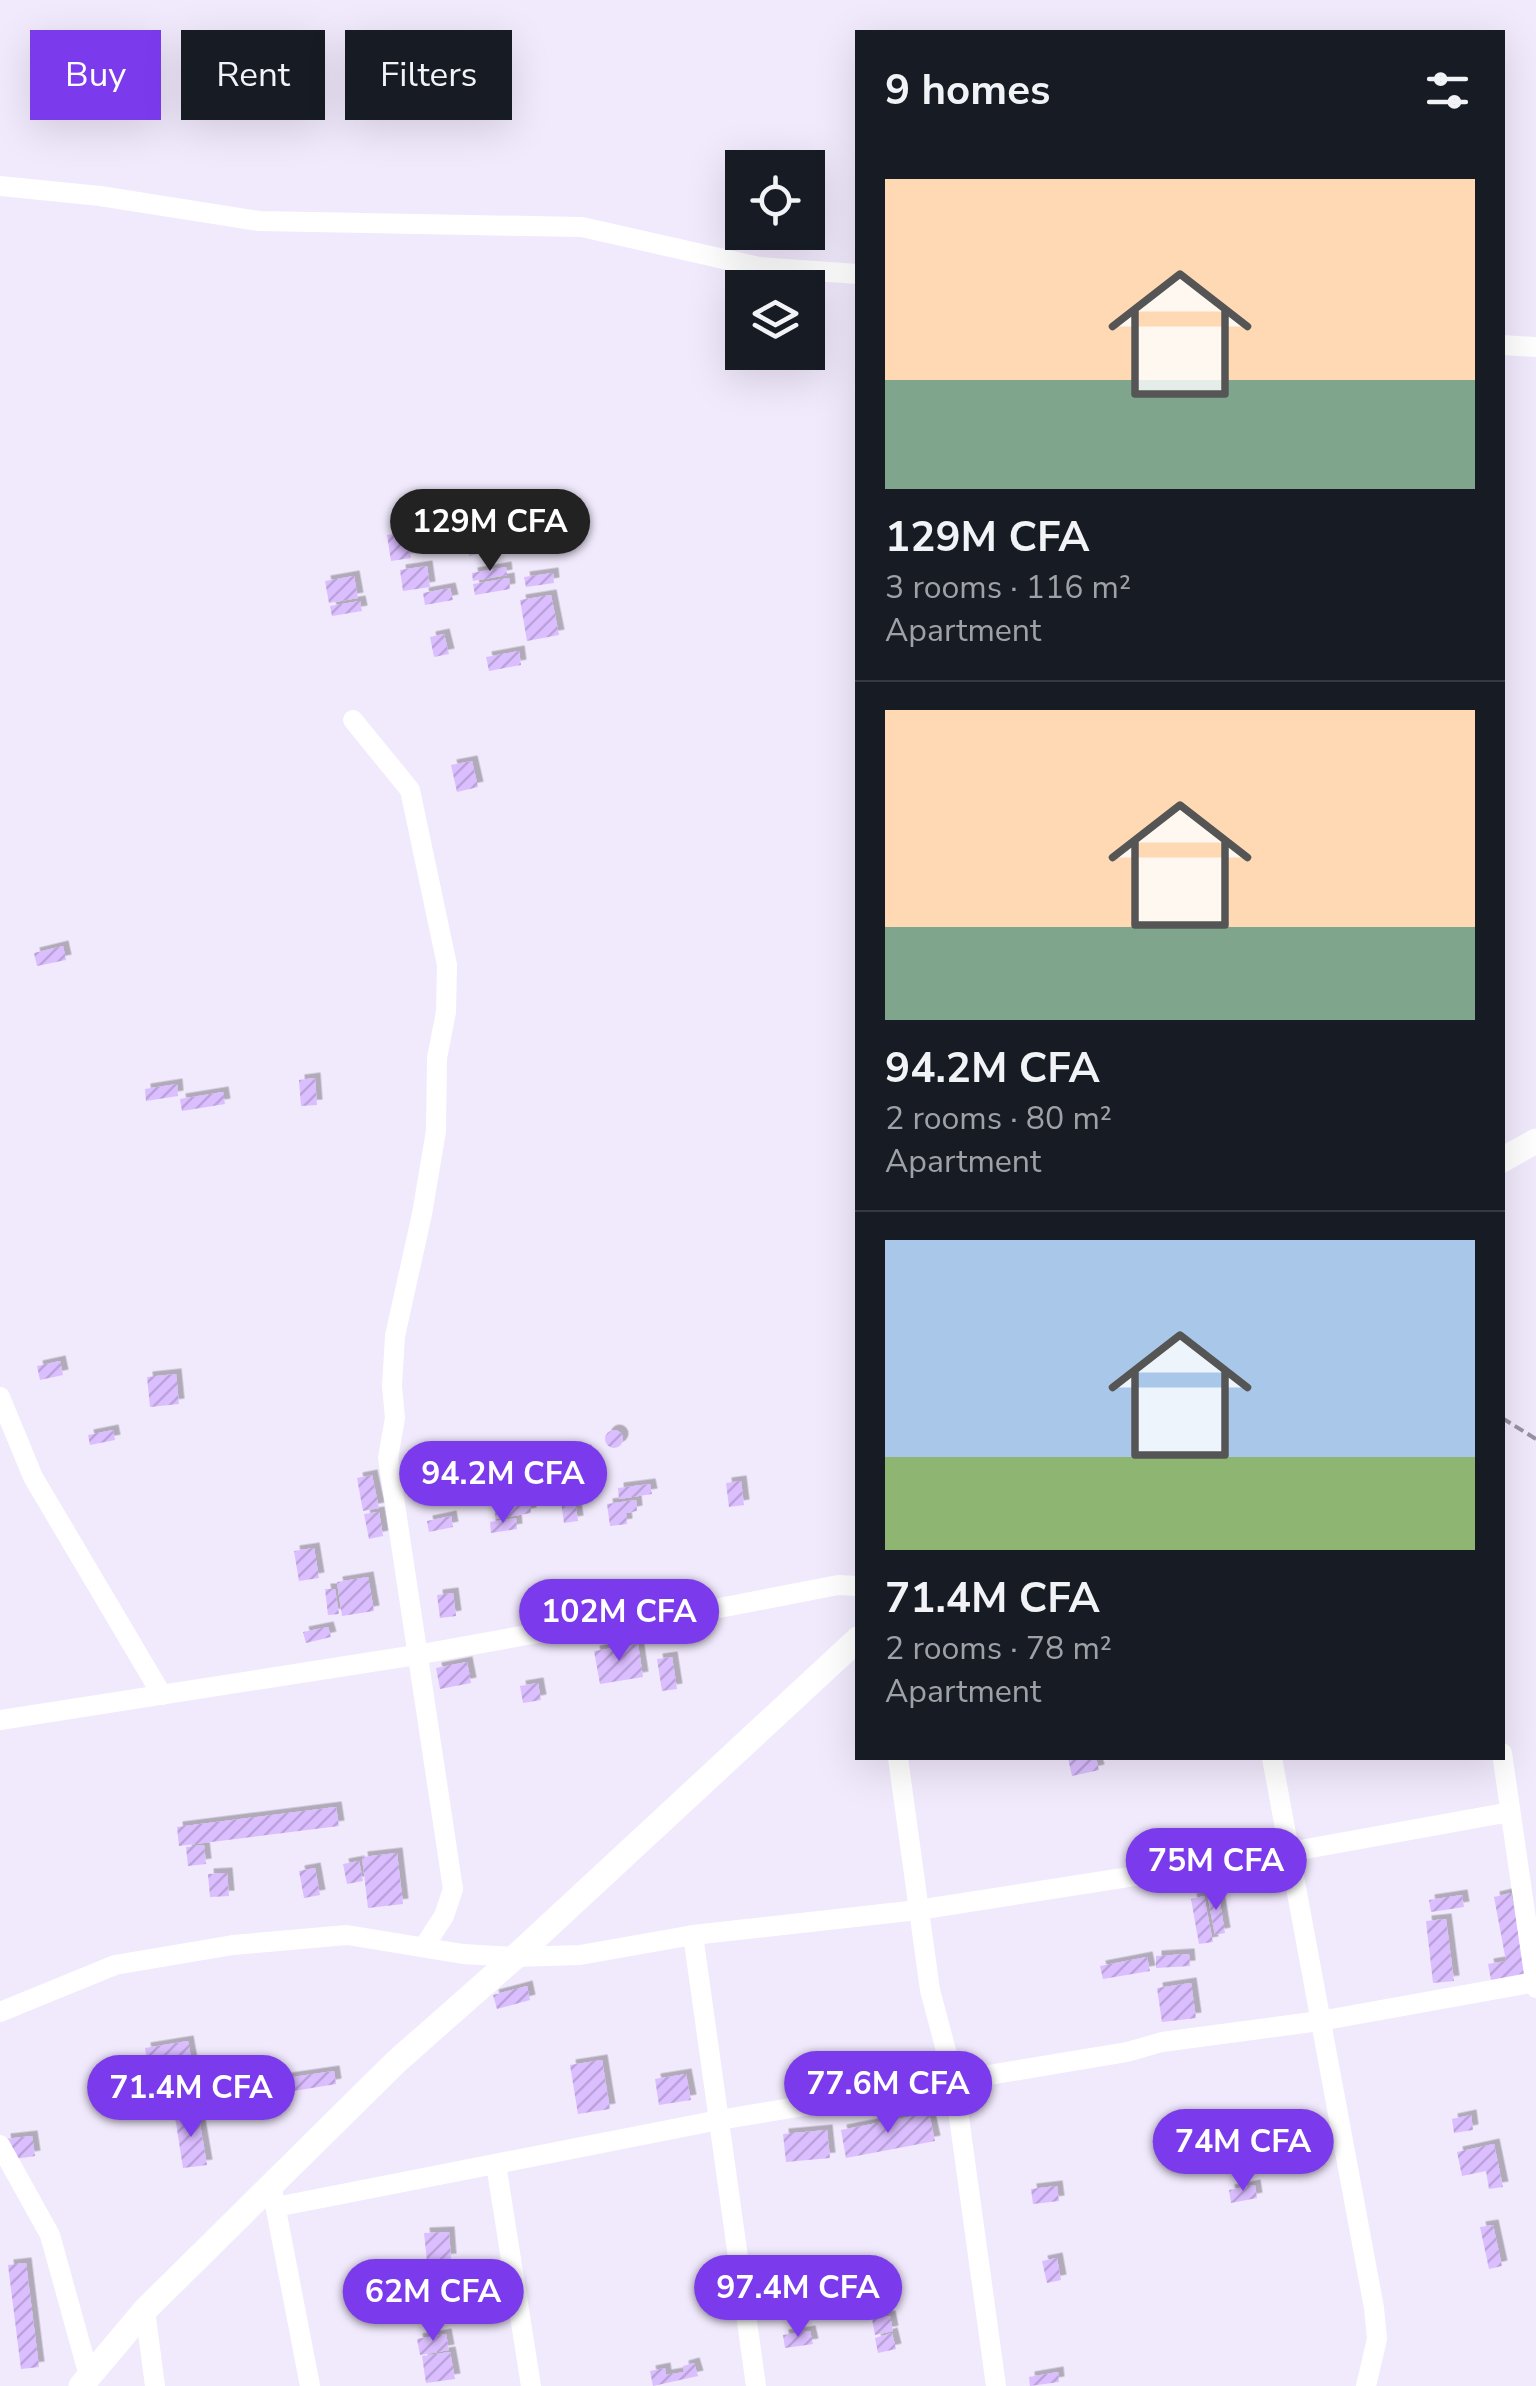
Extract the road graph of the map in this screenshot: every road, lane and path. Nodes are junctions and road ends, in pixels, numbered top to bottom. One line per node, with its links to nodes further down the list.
1 (0, 186): 2 (street)
2 (855, 274)
3 (1505, 346): 4 (street)
4 (1536, 347)
5 (353, 720): 13 (street)
6 (1536, 1141): 7 (street)
7 (1505, 1158)
8 (0, 1397): 14 (street)
9 (1505, 1420): 10 (path)
10 (1536, 1440)
11 (855, 1586): 13 (street)
12 (855, 1643): 24 (street)
13 (416, 1655): 14 (street); 23 (street)
14 (162, 1695): 15 (street)
15 (0, 1720)
16 (898, 1760): 21 (street)
17 (1272, 1760): 20 (street)
18 (1503, 1760): 19 (street)
19 (1510, 1812): 20 (street); 25 (street)
20 (1289, 1852): 21 (street); 27 (street)
21 (918, 1910): 22 (street); 28 (street)
22 (692, 1936): 24 (street); 29 (street)
23 (425, 1945): 24 (street); 26 (street)
24 (515, 1957): 32 (street)
25 (1536, 1984): 27 (street)
26 (0, 2012)
27 (1320, 2021): 28 (street); 40 (street)
28 (954, 2081): 29 (street); 39 (street)
29 (718, 2120): 31 (street); 38 (street)
30 (0, 2146): 34 (street)
31 (496, 2164): 32 (street); 37 (street)
32 (274, 2197): 33 (street); 36 (street)
33 (146, 2310): 34 (street); 35 (street)
34 (85, 2381)
35 (156, 2386)
36 (310, 2386)
37 (531, 2386)
38 (756, 2386)
39 (996, 2386)
40 (1366, 2386)

